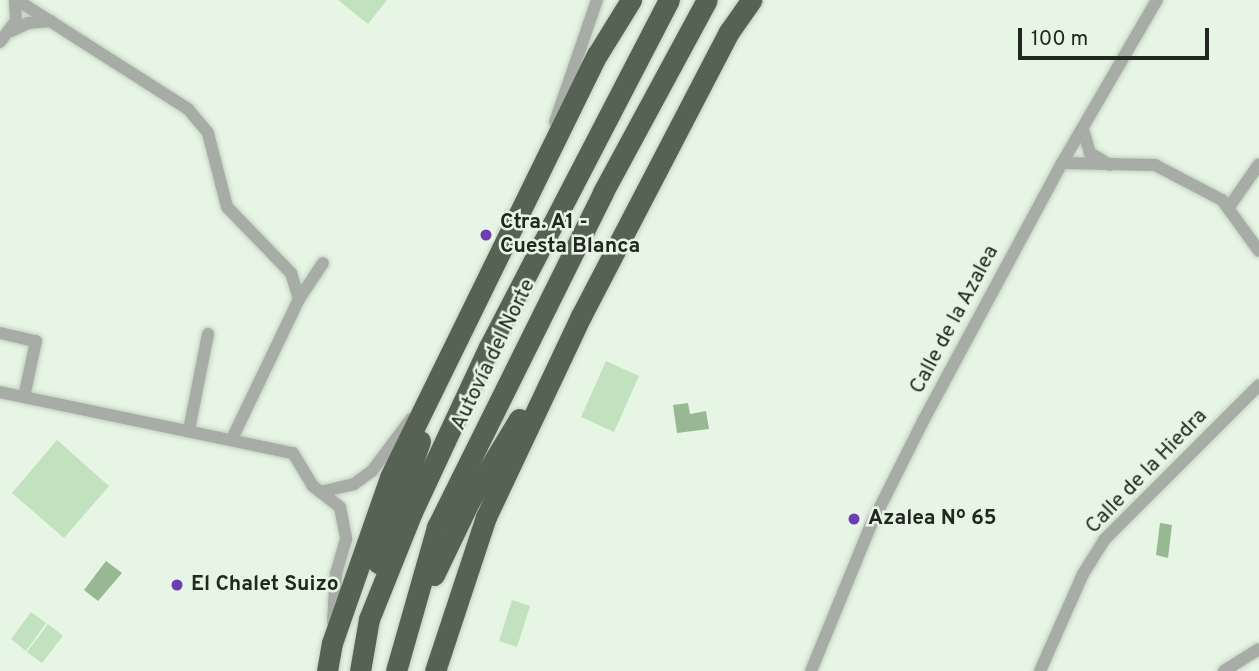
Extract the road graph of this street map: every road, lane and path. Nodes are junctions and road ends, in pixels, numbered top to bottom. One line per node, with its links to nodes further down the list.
1 (16, 0): 10 (street); 12 (street)
2 (585, 0): 11 (street)
3 (597, 0): 11 (street)
4 (622, 0): 14 (street)
5 (631, 0): 14 (highway)
6 (669, 0): 35 (highway, Autovía del Norte)
7 (707, 0): 36 (highway, Autovía del Norte)
8 (751, 0): 25 (highway)
9 (1157, 0): 16 (street, Calle de la Azalea)
10 (54, 21): 12 (street); 24 (street)
11 (587, 21): 18 (street)
12 (11, 31): 13 (street)
13 (0, 42)
14 (597, 55): 15 (highway)
15 (573, 105): 18 (highway); 35 (highway)
16 (1083, 130): 17 (street, Calle de la Azalea); 20 (street)
17 (1062, 163): 20 (street); 43 (street, Calle de la Azalea)
18 (544, 164): 31 (highway)
19 (1259, 164): 21 (street)
20 (1110, 165): 21 (street)
21 (1229, 207): 22 (street)
22 (1259, 250)
23 (323, 263): 24 (street)
24 (299, 299): 33 (street)
25 (581, 316): 36 (highway); 42 (highway)
26 (0, 333): 30 (street)
27 (208, 334): 32 (street)
28 (1259, 385): 44 (street, Calle de la Hiedra)
29 (0, 392): 30 (street)
30 (24, 397): 32 (street)
31 (423, 405): 34 (street); 37 (highway)
32 (189, 430): 33 (street)
33 (232, 439): 34 (street)
34 (320, 492): 37 (street)
35 (369, 619): 40 (highway, Autovía del Norte)
36 (405, 633): 41 (highway, Autovía del Norte)
37 (332, 643): 39 (highway)
38 (1259, 649): 45 (street)
39 (327, 671)
40 (360, 671)
41 (396, 671)
42 (435, 671)
43 (811, 671)
44 (1040, 671)
45 (1224, 671)

